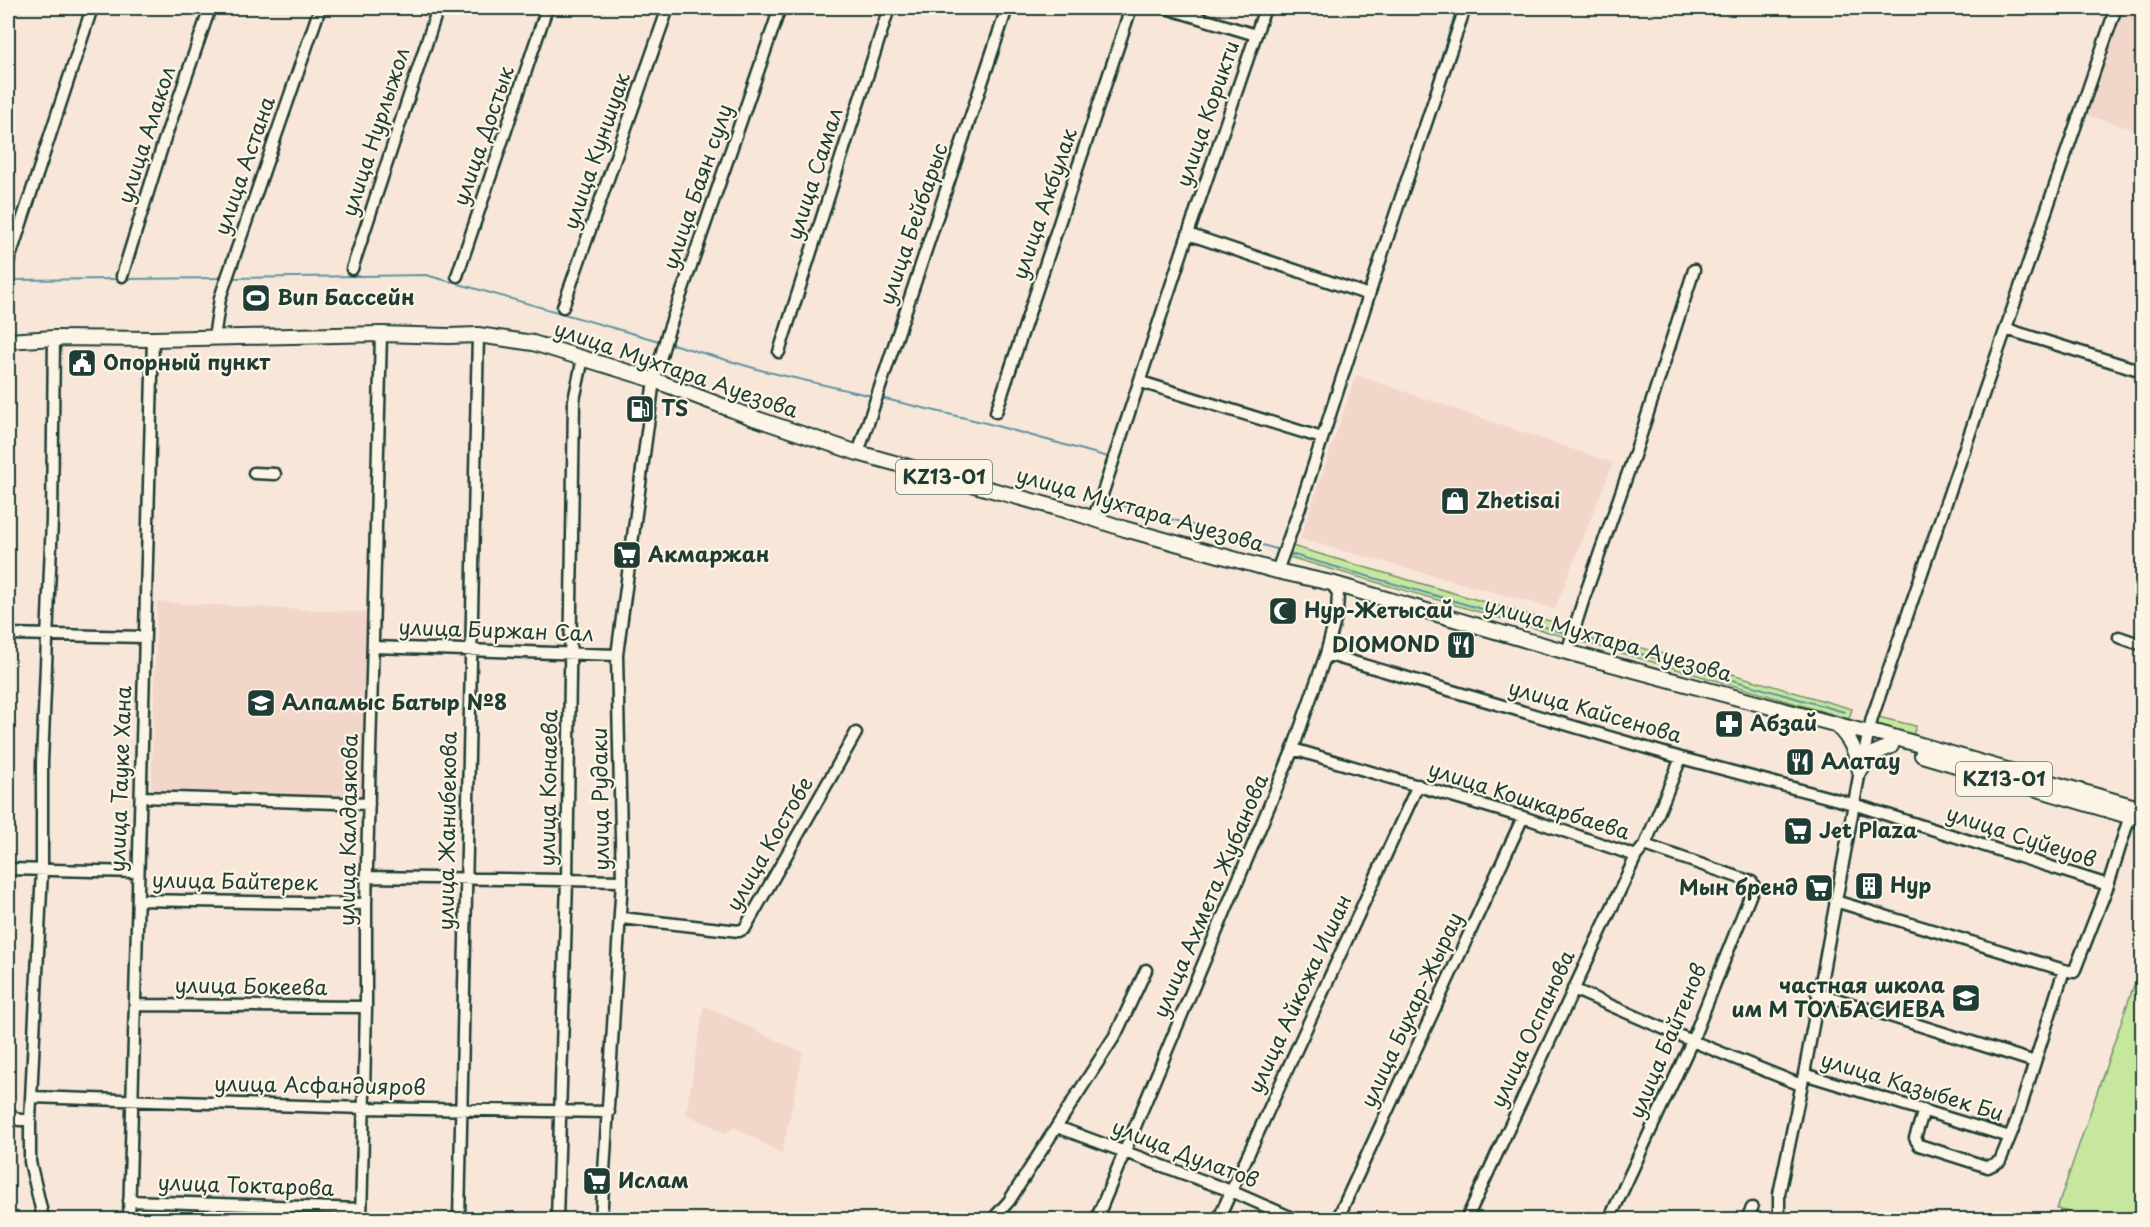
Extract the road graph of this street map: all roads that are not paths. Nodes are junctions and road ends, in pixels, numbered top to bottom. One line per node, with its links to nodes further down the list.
1 (92, 8): 17 (street)
2 (210, 8): 20 (street, улица Алакол)
3 (320, 8): 28 (street, улица Астана)
4 (438, 8): 18 (street, улица Нурлыжол)
5 (547, 8): 21 (street, улица Достык)
6 (668, 8): 23 (street, улица Куншуак)
7 (780, 8): 34 (street, улица Баян сулу)
8 (889, 8): 31 (street, улица Самал)
9 (1007, 8): 38 (street, улица Бейбарыс)
10 (1131, 8): 36 (street, улица Акбулак)
11 (1166, 8): 15 (street)
12 (1265, 8): 15 (street, улица Корикти)
13 (1465, 8): 22 (street)
14 (2116, 8): 24 (street)
15 (1256, 35): 16 (street, улица Корикти)
16 (1188, 234): 22 (street); 35 (street, улица Корикти)
17 (8, 263)
18 (352, 269)
19 (1694, 270): 51 (street)
20 (122, 276)
21 (457, 276)
22 (1368, 295): 37 (street)
23 (563, 306)
24 (2006, 329): 33 (street); 57 (street)
25 (381, 334): 26 (main road, улица Мухтара Ауезова / KZ13-01); 28 (main road, улица Мухтара Ауезова / KZ13-01); 49 (street, улица Калдаякова)
26 (478, 335): 32 (main road, улица Мухтара Ауезова / KZ13-01); 50 (street, улица Жанибекова)
27 (54, 338): 29 (main road, улица Мухтара Ауезова / KZ13-01); 30 (main road, улица Мухтара Ауезова / KZ13-01); 45 (street)
28 (214, 338): 29 (main road, улица Мухтара Ауезова / KZ13-01)
29 (153, 339): 46 (street, улица Тауке Хана)
30 (8, 340)
31 (779, 352)
32 (582, 358): 34 (main road, улица Мухтара Ауезова / KZ13-01); 52 (street, улица Конаева)
33 (2142, 371)
34 (654, 380): 38 (main road, улица Мухтара Ауезова / KZ13-01); 54 (street, улица Рудаки)
35 (1141, 382): 37 (street); 41 (street, улица Корикти)
36 (996, 412)
37 (1319, 437): 42 (street)
38 (858, 453): 41 (main road, улица Мухтара Ауезова / KZ13-01)
39 (254, 473): 40 (street)
40 (275, 474)
41 (1093, 518): 42 (main road, улица Мухтара Ауезова / KZ13-01)
42 (1277, 571): 43 (main road, улица Мухтара Ауезова / KZ13-01)
43 (1331, 583): 51 (main road, улица Мухтара Ауезова / KZ13-01); 53 (street, улица Ахмета Жубанова)
44 (8, 634): 45 (street)
45 (47, 635): 46 (street); 71 (street)
46 (144, 637): 63 (street, улица Тауке Хана)
47 (2119, 637): 48 (street)
48 (2142, 645)
49 (373, 647): 50 (street, улица Биржан Сал); 64 (street, улица Калдаякова)
50 (471, 650): 52 (street, улица Биржан Сал); 74 (street, улица Жанибекова)
51 (1567, 652): 55 (main road, улица Мухтара Ауезова / KZ13-01)
52 (571, 653): 54 (street, улица Биржан Сал); 76 (street, улица Конаева)
53 (1326, 654): 59 (street, улица Ахмета Жубанова); 60 (street, улица Кайсенова)
54 (617, 655): 77 (street, улица Рудаки)
55 (1835, 724): 57 (main road, улица Мухтара Ауезова / KZ13-01); 61 (main road)
56 (856, 733): 82 (street, улица Костобе)
57 (1868, 733): 58 (main road, улица Мухтара Ауезова / KZ13-01); 61 (street); 66 (main road, улица Мухтара Ауезова / KZ13-01)
58 (1891, 746): 61 (main road); 66 (main road, улица Мухтара Ауезова / KZ13-01)
59 (1293, 750): 62 (street, улица Кошкарбаева); 103 (street, улица Ахмета Жубанова)
60 (1681, 758): 65 (street, улица Кайсенова); 68 (street)
61 (1860, 771): 65 (street)
62 (1418, 785): 67 (street, улица Кошкарбаева); 104 (street, улица Айкожа Ишан)
63 (141, 797): 64 (street); 72 (street, улица Тауке Хана)
64 (369, 804): 73 (street, улица Калдаякова)
65 (1853, 804): 78 (street, улица Суйеуов); 80 (street)
66 (2137, 813): 78 (street)
67 (1523, 817): 69 (street, улица Кошкарбаева); 117 (street, улица Бухар-Жырау)
68 (1645, 845): 69 (street, улица Кошкарбаева); 75 (street, улица Кошкарбаева)
69 (1636, 856): 85 (street, улица Оспанова)
70 (8, 868): 71 (street)
71 (42, 869): 72 (street); 92 (street)
72 (138, 872): 79 (street, улица Тауке Хана)
73 (368, 877): 74 (street); 81 (street, улица Калдаякова)
74 (467, 878): 76 (street); 95 (street, улица Жанибекова)
75 (1747, 879): 89 (street, улица Байтенов)
76 (567, 880): 77 (street); 97 (street, улица Конаева)
77 (622, 881): 82 (street, улица Рудаки)
78 (2108, 885): 84 (street)
79 (138, 900): 81 (street, улица Байтерек); 87 (street, улица Тауке Хана)
80 (1835, 902): 84 (street); 86 (street)
81 (366, 904): 88 (street, улица Калдаякова)
82 (621, 918): 98 (street, улица Рудаки)
83 (1146, 970): 101 (street)
84 (2064, 970): 90 (street)
85 (1573, 989): 89 (street, улица Казыбек Би); 118 (street, улица Оспанова)
86 (1817, 993): 90 (street); 91 (street)
87 (136, 1005): 88 (street, улица Бокеева); 93 (street, улица Тауке Хана)
88 (366, 1007): 94 (street, улица Калдаякова)
89 (1692, 1041): 91 (street, улица Казыбек Би); 119 (street, улица Байтенов)
90 (2035, 1062): 102 (street)
91 (1802, 1079): 96 (street, улица Казыбек Би); 121 (street)
92 (31, 1097): 93 (street, улица Асфандияров); 100 (street)
93 (133, 1101): 94 (street, улица Асфандияров); 105 (street, улица Тауке Хана)
94 (363, 1108): 95 (street, улица Асфандияров); 107 (street, улица Калдаякова)
95 (463, 1109): 97 (street, улица Асфандияров); 110 (street, улица Жанибекова)
96 (1924, 1110): 102 (street, улица Казыбек Би); 102 (street)
97 (560, 1112): 98 (street, улица Асфандияров); 111 (street, улица Конаева)
98 (609, 1112): 112 (street, улица Рудаки)
99 (8, 1114): 100 (street)
100 (30, 1120): 108 (street)
101 (1057, 1127): 103 (street, улица Дулатов); 113 (street)
102 (2010, 1137)
103 (1126, 1152): 104 (street, улица Дулатов); 114 (street, улица Ахмета Жубанова)
104 (1231, 1191): 115 (street, улица Айкожа Ишан); 116 (street, улица Дулатов)
105 (129, 1201): 107 (street, улица Токтарова); 109 (street, улица Тауке Хана)
106 (1752, 1208): 120 (street)
107 (361, 1214)
108 (43, 1217)
109 (129, 1220)
110 (459, 1220)
111 (557, 1220)
112 (601, 1220)
113 (992, 1220)
114 (1096, 1220)
115 (1218, 1220)
116 (1297, 1220)
117 (1336, 1220)
118 (1466, 1220)
119 (1609, 1220)
120 (1746, 1220)
121 (1779, 1220)

